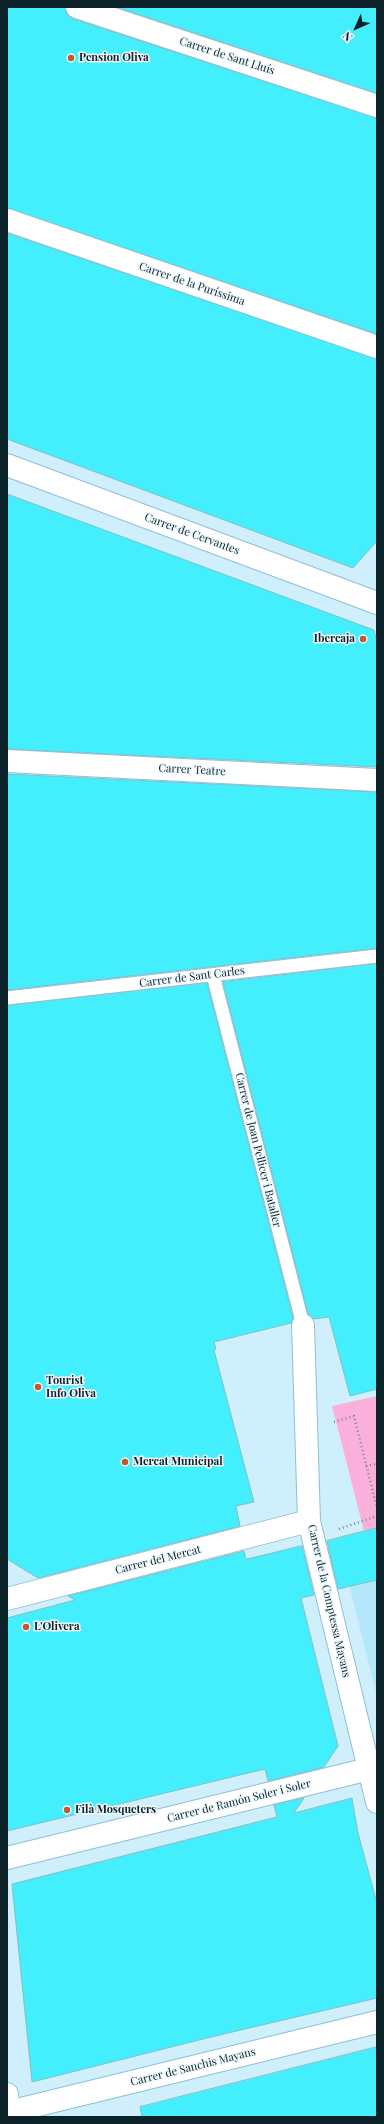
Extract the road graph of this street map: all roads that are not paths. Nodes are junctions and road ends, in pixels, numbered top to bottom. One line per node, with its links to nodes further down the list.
1 (77, 7): 2 (street, Carrer de Sant Lluís)
2 (377, 106)
3 (7, 220): 4 (street, Carrer de la Puríssima)
4 (377, 347)
5 (7, 465): 6 (street, Carrer de Cervantes)
6 (377, 603)
7 (7, 761): 8 (street, Carrer Teatre)
8 (377, 780)
9 (377, 956): 10 (lane, Carrer de Sant Carles)
10 (214, 975): 11 (lane, Carrer de Sant Carles); 12 (lane, Carrer de Joan Pellicer i Bataller)
11 (7, 998)
12 (303, 1325): 13 (street, Carrer de la Comptessa Mayans)
13 (311, 1529): 14 (street, Carrer del Mercat); 15 (street, Carrer de la Comptessa Mayans)
14 (7, 1598)
15 (373, 1768): 16 (street, Carrer de la Comptessa Mayans); 17 (street, Carrer de Ramón Soler i Soler)
16 (377, 1802)
17 (7, 1858)
18 (377, 2022): 19 (street, Carrer de Sanchis Mayans)
19 (8, 2109)

